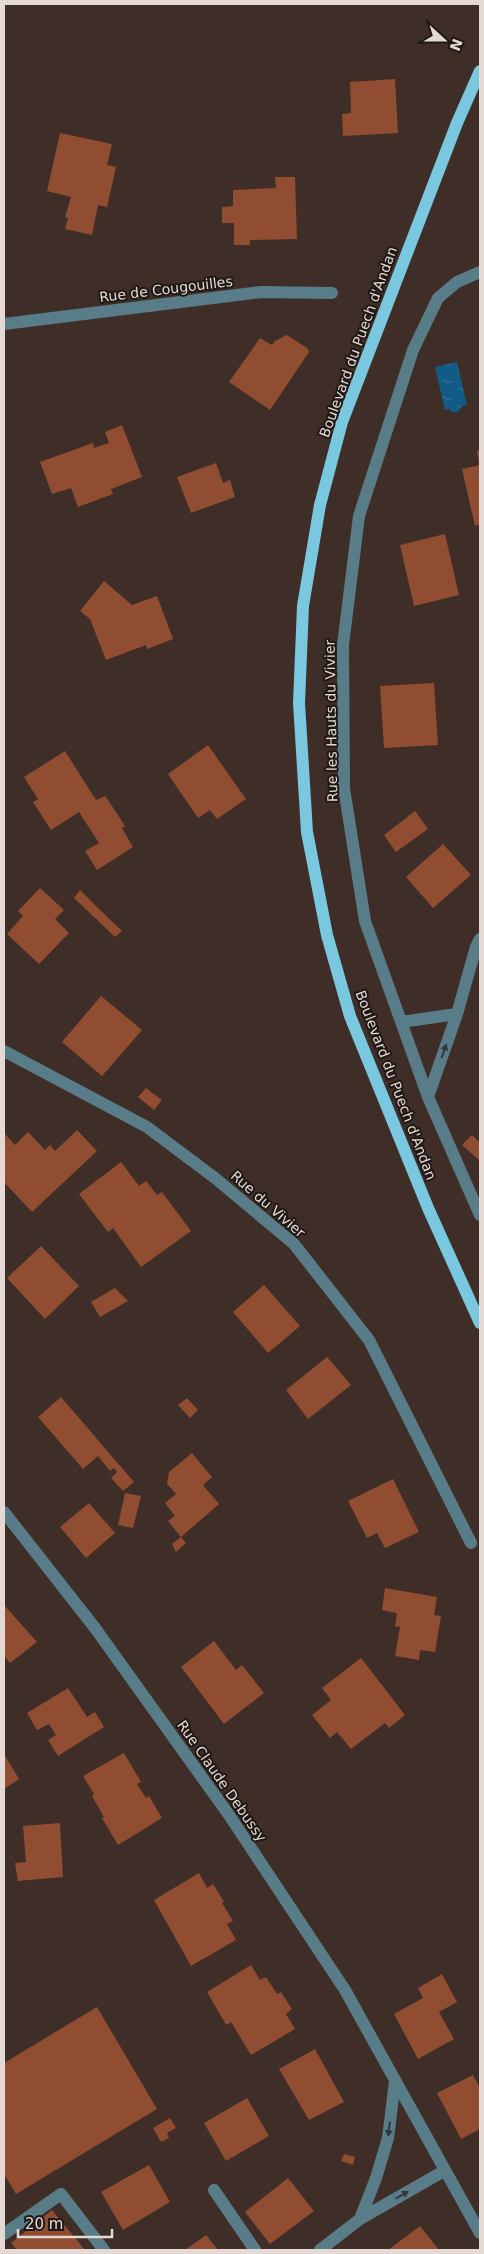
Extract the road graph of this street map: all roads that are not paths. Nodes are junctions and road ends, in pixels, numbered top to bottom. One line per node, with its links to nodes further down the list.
1 (480, 71): 11 (main road, Boulevard du Puech d'Andan)
2 (480, 272): 7 (street, Rue les Hauts du Vivier)
3 (332, 294): 4 (street, Rue de Cougouilles)
4 (4, 324)
5 (480, 939): 6 (street)
6 (457, 1014): 7 (street); 9 (street, one-way to 6)
7 (401, 1022): 9 (street, Rue les Hauts du Vivier)
8 (4, 1051): 13 (street, Rue du Vivier)
9 (428, 1097): 10 (street, Rue les Hauts du Vivier)
10 (480, 1215)
11 (480, 1323)
12 (4, 1512): 14 (street, Rue Claude Debussy)
13 (471, 1543)
14 (395, 2081): 15 (street, Rue Claude Debussy); 17 (street, one-way to 17)
15 (444, 2171): 17 (street, one-way to 15); 18 (street, Rue Claude Debussy)
16 (214, 2190): 21 (street)
17 (360, 2219): 22 (street)
18 (480, 2233)
19 (4, 2234): 20 (street)
20 (104, 2250)
21 (254, 2250)
22 (320, 2250)

